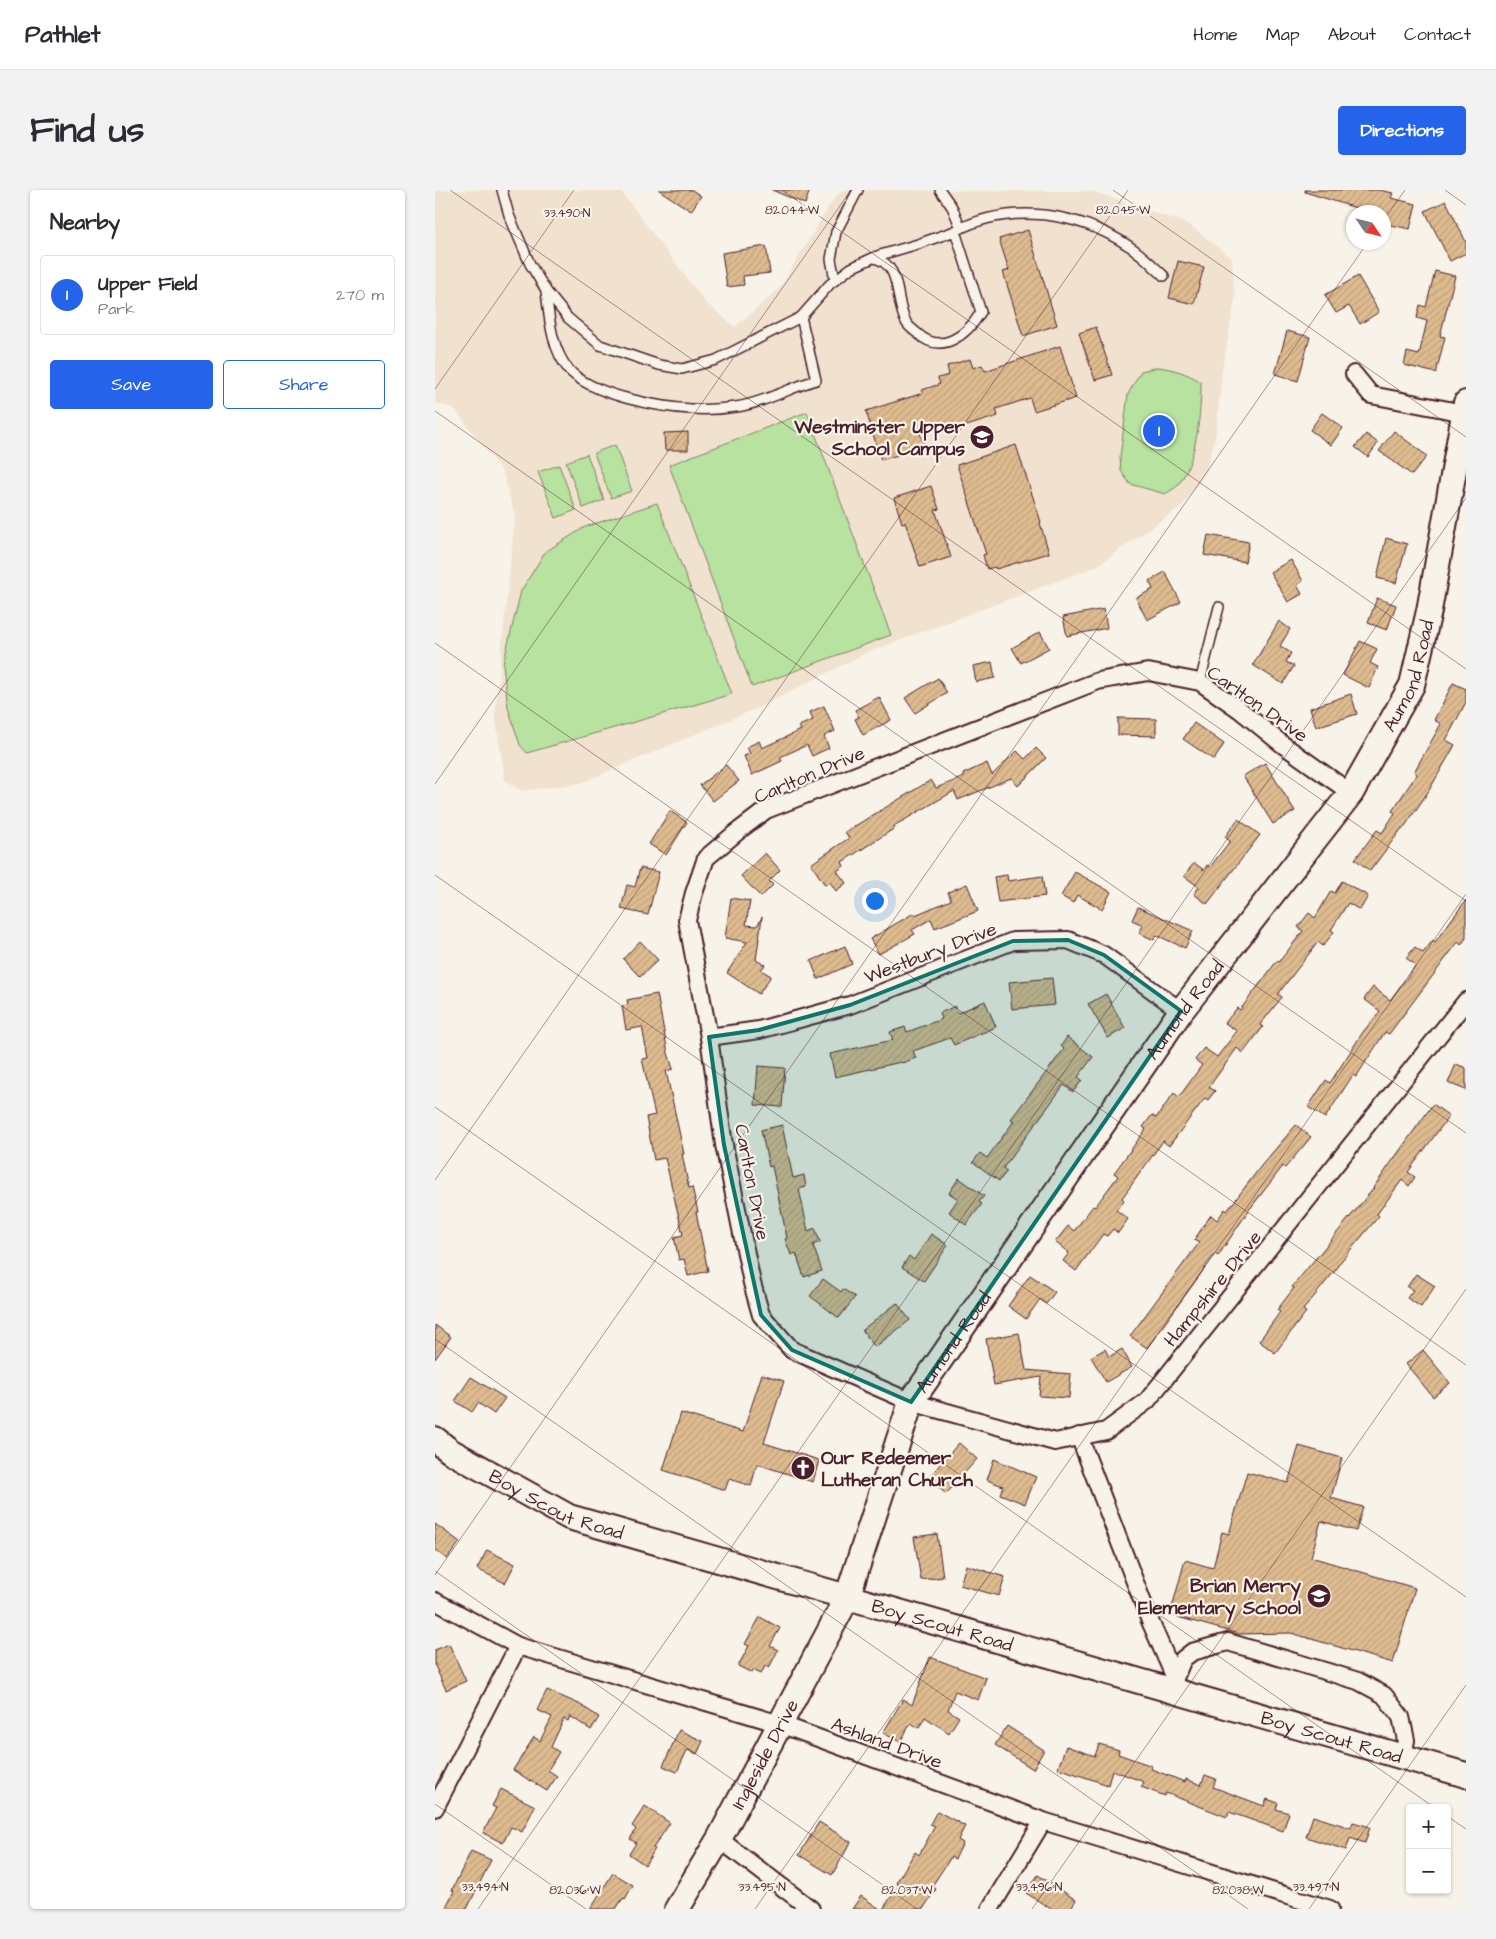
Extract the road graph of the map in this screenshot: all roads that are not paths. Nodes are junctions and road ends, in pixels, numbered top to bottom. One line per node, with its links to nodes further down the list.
1 (502, 190): 8 (lane)
2 (858, 190): 7 (lane)
3 (940, 190): 4 (lane)
4 (958, 229): 5 (lane); 5 (lane); 6 (lane)
5 (874, 258): 7 (lane)
6 (1164, 276)
7 (835, 280): 9 (lane)
8 (546, 290): 9 (lane); 9 (lane)
9 (801, 317)
10 (1354, 374): 11 (street)
11 (1465, 408): 14 (street, Aumond Road)
12 (1219, 607): 13 (lane)
13 (1200, 682): 14 (street, Carlton Drive); 17 (street, Carlton Drive)
14 (1351, 793): 16 (street, Aumond Road)
15 (1465, 1004): 19 (street, Hampshire Drive)
16 (1181, 1011): 17 (street, Westbury Drive); 18 (street, Aumond Road)
17 (709, 1037): 18 (street, Carlton Drive)
18 (911, 1402): 19 (street, Hampshire Drive); 21 (street, Aumond Road)
19 (1079, 1436): 24 (street)
20 (435, 1439): 21 (street, Boy Scout Road)
21 (847, 1598): 24 (street, Boy Scout Road); 25 (street, Ingleside Drive)
22 (435, 1601): 23 (street, Ashland Drive)
23 (517, 1646): 25 (street, Ashland Drive); 28 (street)
24 (1173, 1684): 26 (street, Boy Scout Road); 26 (street)
25 (780, 1724): 29 (street, Ashland Drive); 30 (street, Ingleside Drive)
26 (1403, 1757): 27 (street, Boy Scout Road)
27 (1466, 1775)
28 (435, 1808)
29 (1043, 1821): 31 (street, Ashland Drive); 34 (street)
30 (719, 1839): 32 (street, Ingleside Drive); 33 (street)
31 (1321, 1908)
32 (677, 1909)
33 (811, 1909)
34 (990, 1909)

